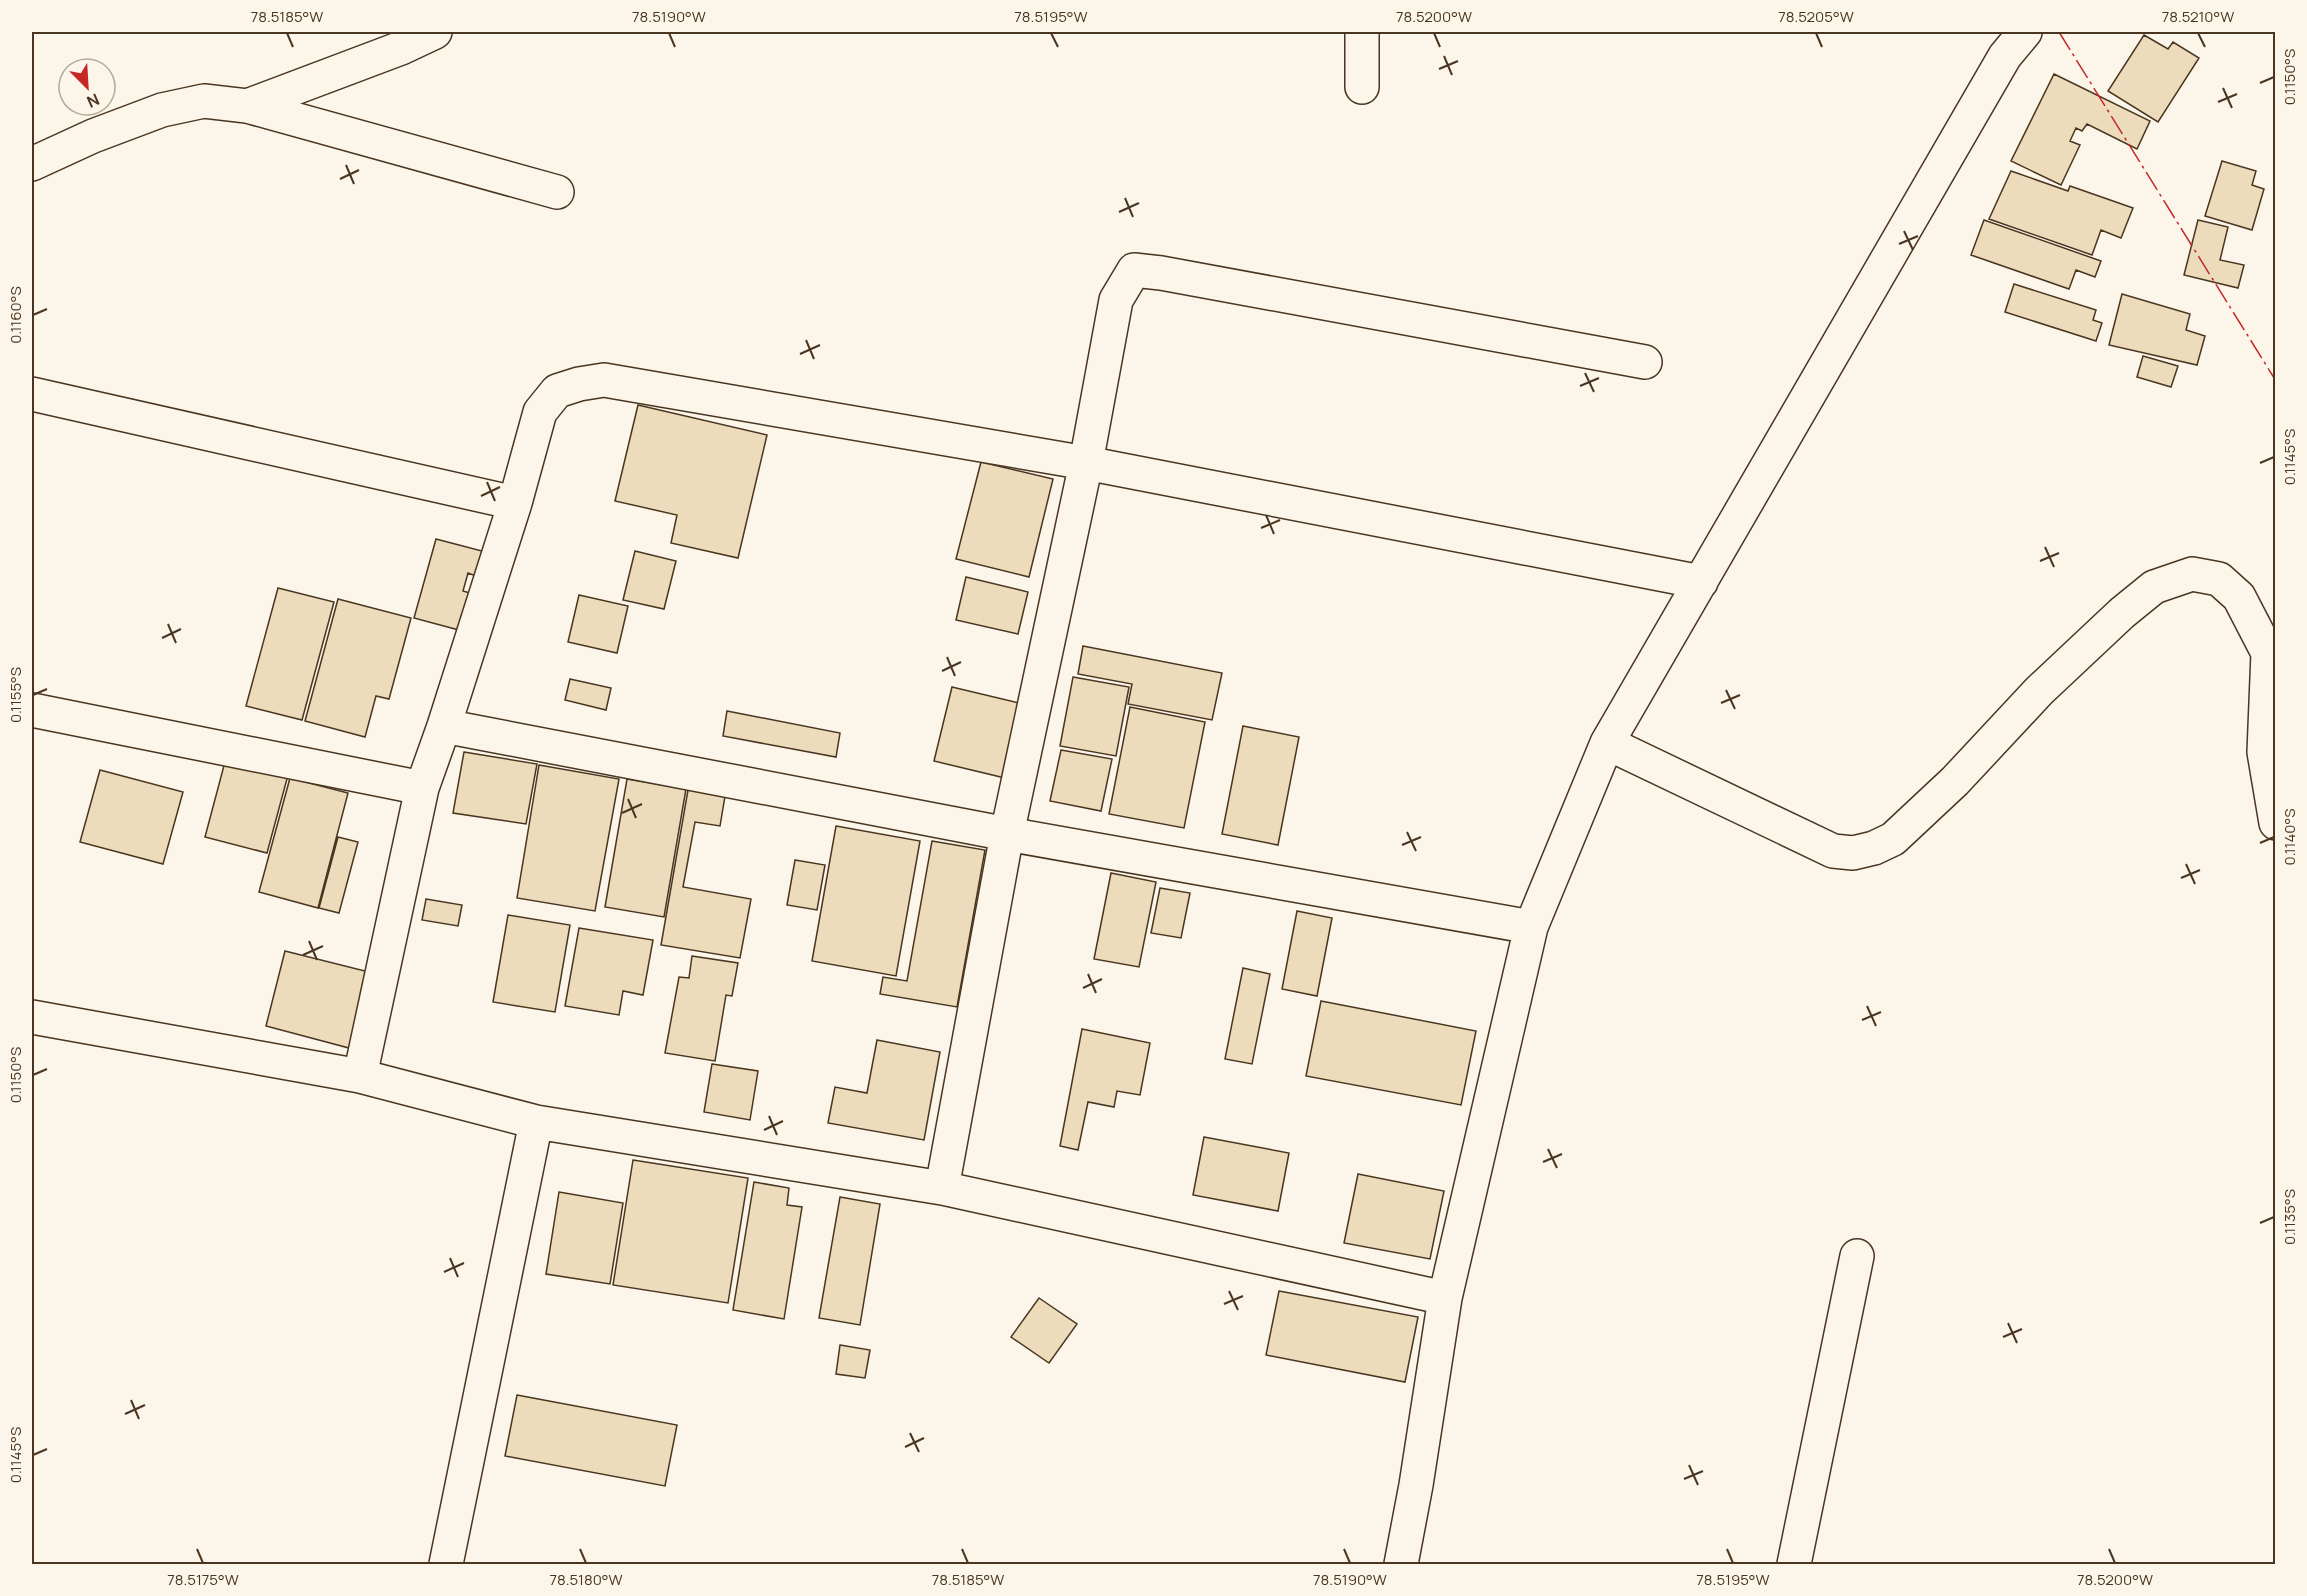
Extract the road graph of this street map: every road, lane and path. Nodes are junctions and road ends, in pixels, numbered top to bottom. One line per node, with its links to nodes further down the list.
1 (435, 32): 5 (street)
2 (1362, 32): 4 (street)
3 (2007, 40): 12 (street)
4 (1362, 87)
5 (248, 106): 6 (street); 7 (street)
6 (32, 164)
7 (557, 192)
8 (1646, 362): 10 (street)
9 (32, 394): 11 (street)
10 (1086, 463): 11 (street); 12 (street); 18 (street)
11 (515, 503): 14 (street)
12 (1701, 582): 15 (street)
13 (32, 710): 16 (street)
14 (444, 726): 16 (street); 18 (street)
15 (1607, 743): 17 (street); 19 (street)
16 (423, 788): 21 (street)
17 (2276, 823)
18 (1007, 834): 19 (street); 23 (street)
19 (1531, 927): 25 (street)
20 (32, 1017): 21 (street)
21 (360, 1076): 22 (street)
22 (536, 1122): 23 (street); 26 (street)
23 (942, 1188): 25 (street)
24 (1857, 1256): 28 (street)
25 (1445, 1298): 27 (street)
26 (446, 1564)
27 (1401, 1564)
28 (1794, 1564)

